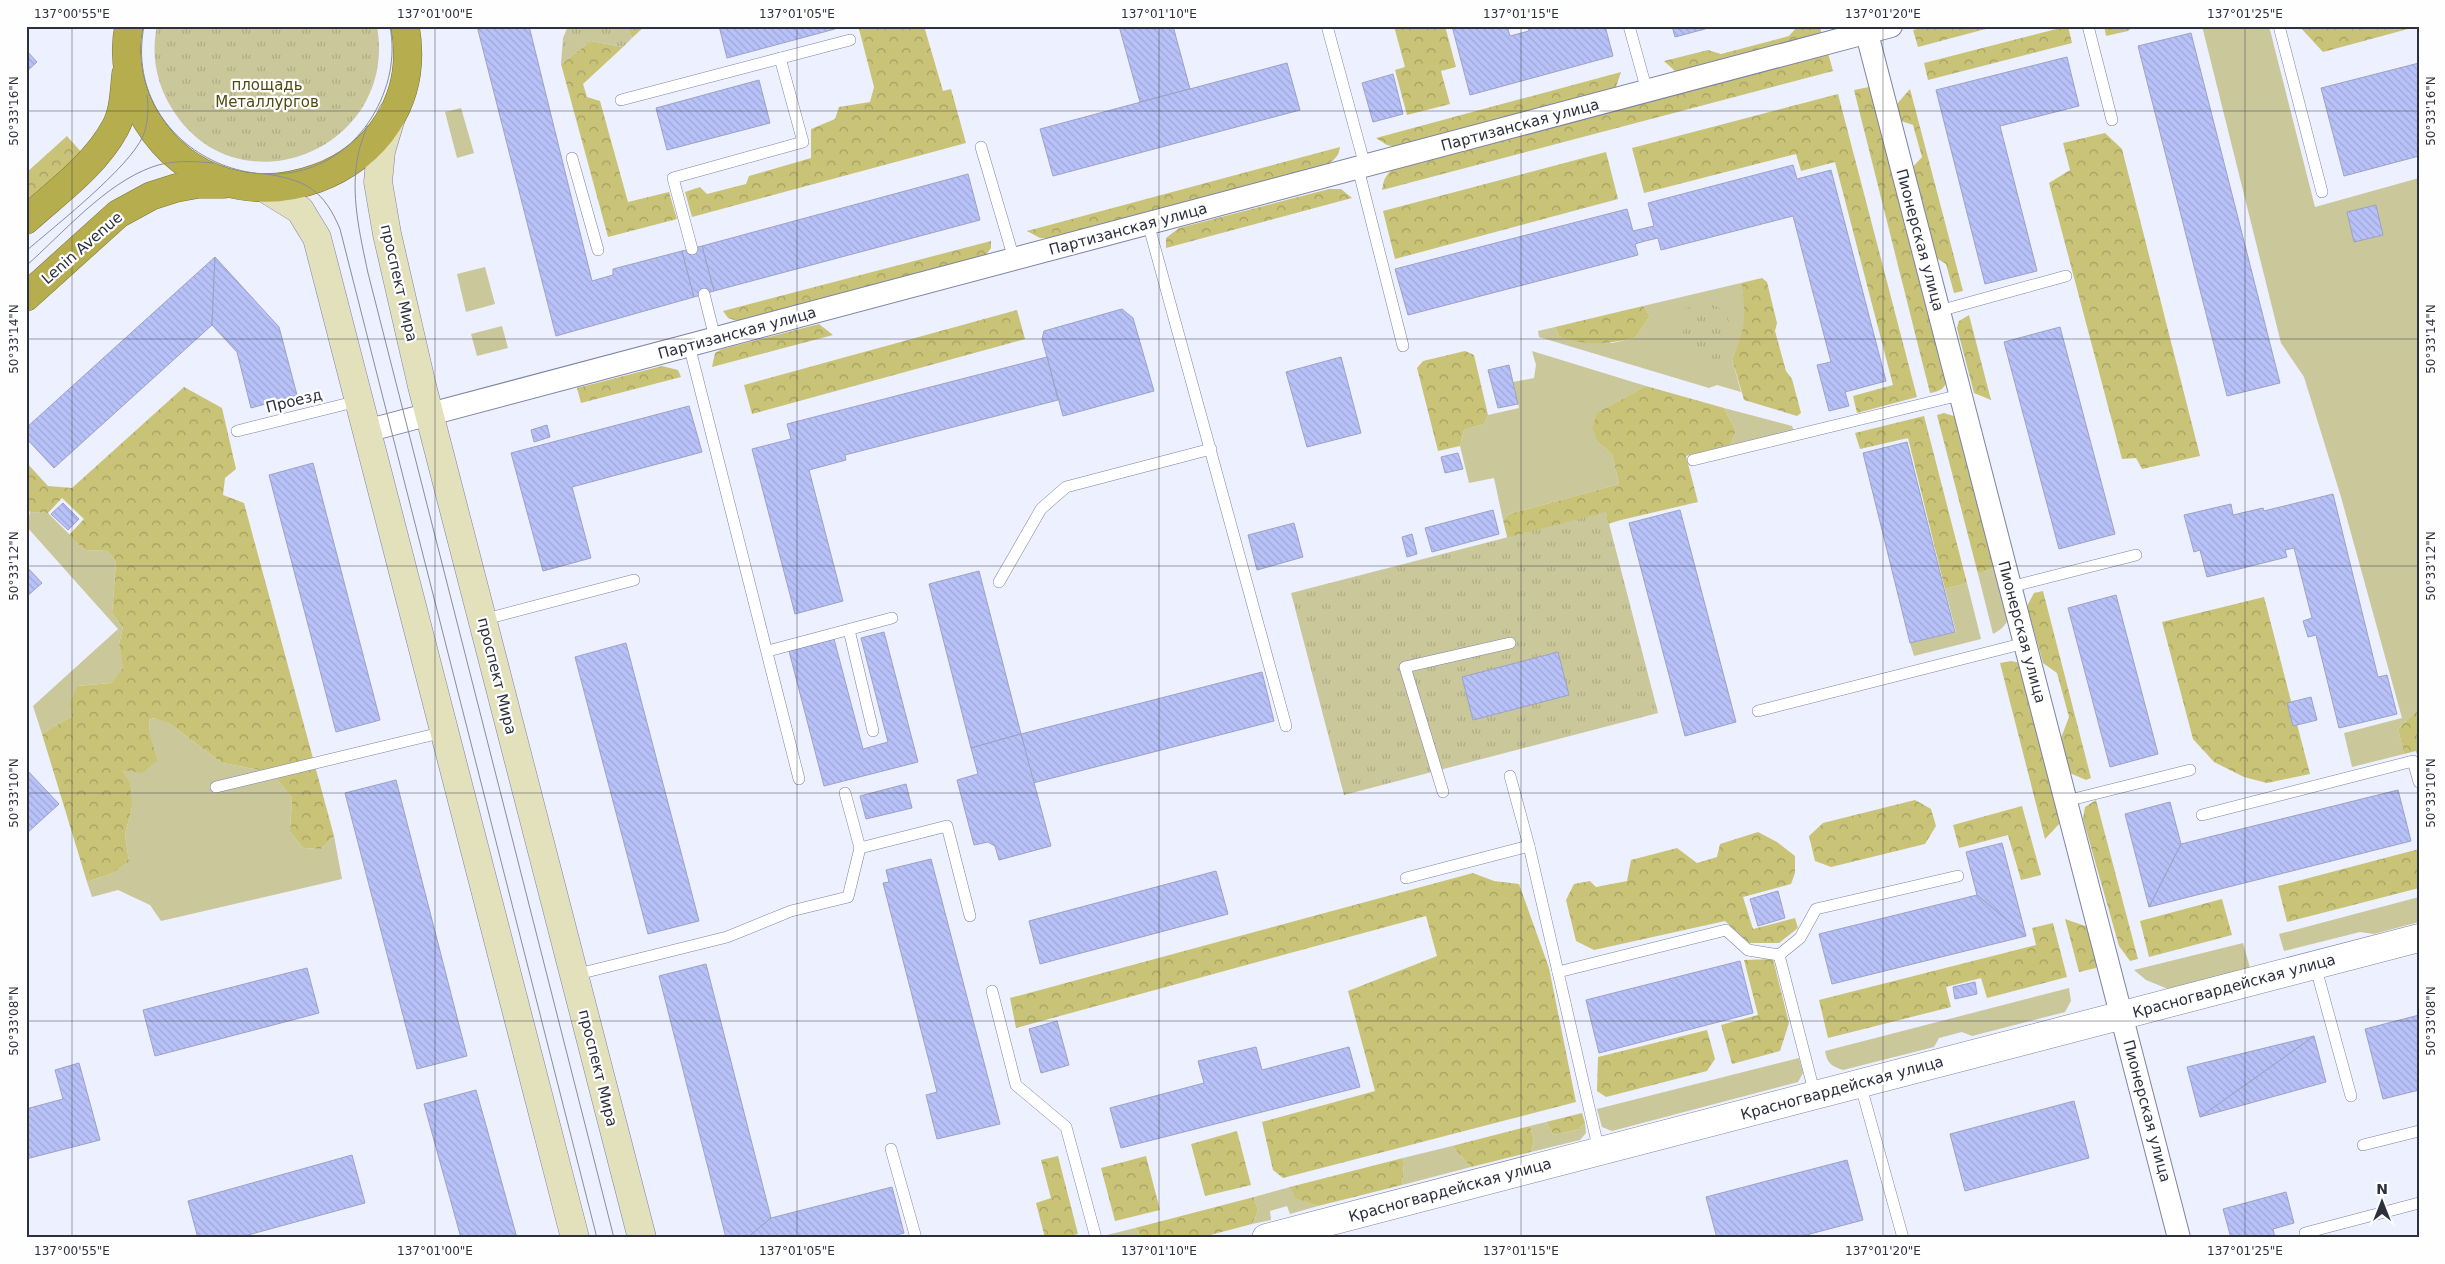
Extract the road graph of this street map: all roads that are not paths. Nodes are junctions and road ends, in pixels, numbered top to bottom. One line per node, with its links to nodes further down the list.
1 (129, 26): 11 (highway)
2 (405, 26): 14 (highway)
3 (1328, 26): 18 (lane)
4 (1629, 26): 12 (lane)
5 (1891, 26): 8 (street, Партизанская улица)
6 (2088, 26): 15 (lane)
7 (2279, 26): 21 (lane)
8 (1866, 30): 12 (street, Партизанская улица); 30 (street, Пионерская улица)
9 (850, 40): 10 (lane)
10 (780, 58): 13 (lane); 24 (lane)
11 (127, 60): 19 (highway); 22 (highway)
12 (1647, 91): 18 (street, Партизанская улица)
13 (621, 100)
14 (392, 112): 20 (highway); 36 (main road, проспект Мира)
15 (2112, 120)
16 (981, 146): 26 (lane)
17 (572, 158): 25 (lane)
18 (1361, 167): 23 (street, Партизанская улица); 33 (lane)
19 (227, 184): 20 (highway); 29 (highway, Lenin Avenue)
20 (266, 189): 35 (main road)
21 (2322, 192)
22 (26, 220)
23 (1148, 224): 26 (street, Партизанская улица); 39 (lane)
24 (692, 249)
25 (598, 250)
26 (1014, 259): 31 (street, Партизанская улица)
27 (2066, 276): 30 (lane)
28 (704, 294): 31 (lane)
29 (26, 297)
30 (1939, 312): 34 (street, Пионерская улица)
31 (715, 338): 32 (street, Партизанская улица)
32 (689, 346): 36 (street, Партизанская улица); 50 (lane)
33 (1403, 346)
34 (1960, 394): 40 (lane); 44 (street, Пионерская улица)
35 (358, 401): 37 (lane, Проезд); 38 (main road)
36 (429, 415): 38 (street, Партизанская улица); 46 (main road, проспект Мира)
37 (237, 431)
38 (366, 431): 54 (main road)
39 (1211, 449): 43 (lane); 52 (lane)
40 (1693, 460)
41 (2136, 555): 44 (lane)
42 (634, 580): 46 (lane)
43 (999, 582)
44 (2010, 586): 49 (street, Пионерская улица)
45 (892, 618): 47 (lane)
46 (482, 620): 73 (main road, проспект Мира)
47 (849, 630): 50 (lane); 53 (lane)
48 (1510, 643): 60 (lane)
49 (2025, 643): 51 (lane); 62 (street, Пионерская улица)
50 (768, 651): 57 (lane)
51 (1758, 711)
52 (1286, 726)
53 (873, 731)
54 (444, 732): 59 (lane); 85 (main road)
55 (2190, 770): 62 (lane)
56 (1510, 776): 64 (lane)
57 (799, 779)
58 (2419, 782): 63 (lane)
59 (216, 787)
60 (1443, 792)
61 (845, 793): 65 (lane)
62 (2066, 801): 75 (street, Пионерская улица)
63 (2202, 814)
64 (1529, 846): 67 (lane); 72 (lane)
65 (860, 848): 68 (lane); 73 (lane)
66 (1958, 876): 70 (lane)
67 (1406, 878)
68 (970, 916)
69 (2419, 938): 71 (street, Красногвардейская улица)
70 (1779, 954): 72 (lane); 77 (lane)
71 (2315, 965): 75 (street, Красногвардейская улица); 78 (lane)
72 (1558, 972): 82 (lane)
73 (574, 975): 86 (main road, проспект Мира)
74 (992, 990): 88 (lane)
75 (2122, 1015): 76 (street, Красногвардейская улица); 90 (street, Пионерская улица)
76 (1860, 1083): 77 (street, Красногвардейская улица); 89 (lane)
77 (1815, 1095): 82 (street, Красногвардейская улица)
78 (2350, 1096)
79 (2419, 1131): 80 (lane)
80 (2363, 1145)
81 (891, 1149): 87 (lane)
82 (1599, 1151): 84 (street, Красногвардейская улица)
83 (2419, 1203): 91 (lane)
84 (1275, 1237)
85 (575, 1238)
86 (642, 1238)
87 (916, 1238)
88 (1096, 1238)
89 (1902, 1238)
90 (2180, 1238)
91 (2306, 1238)

